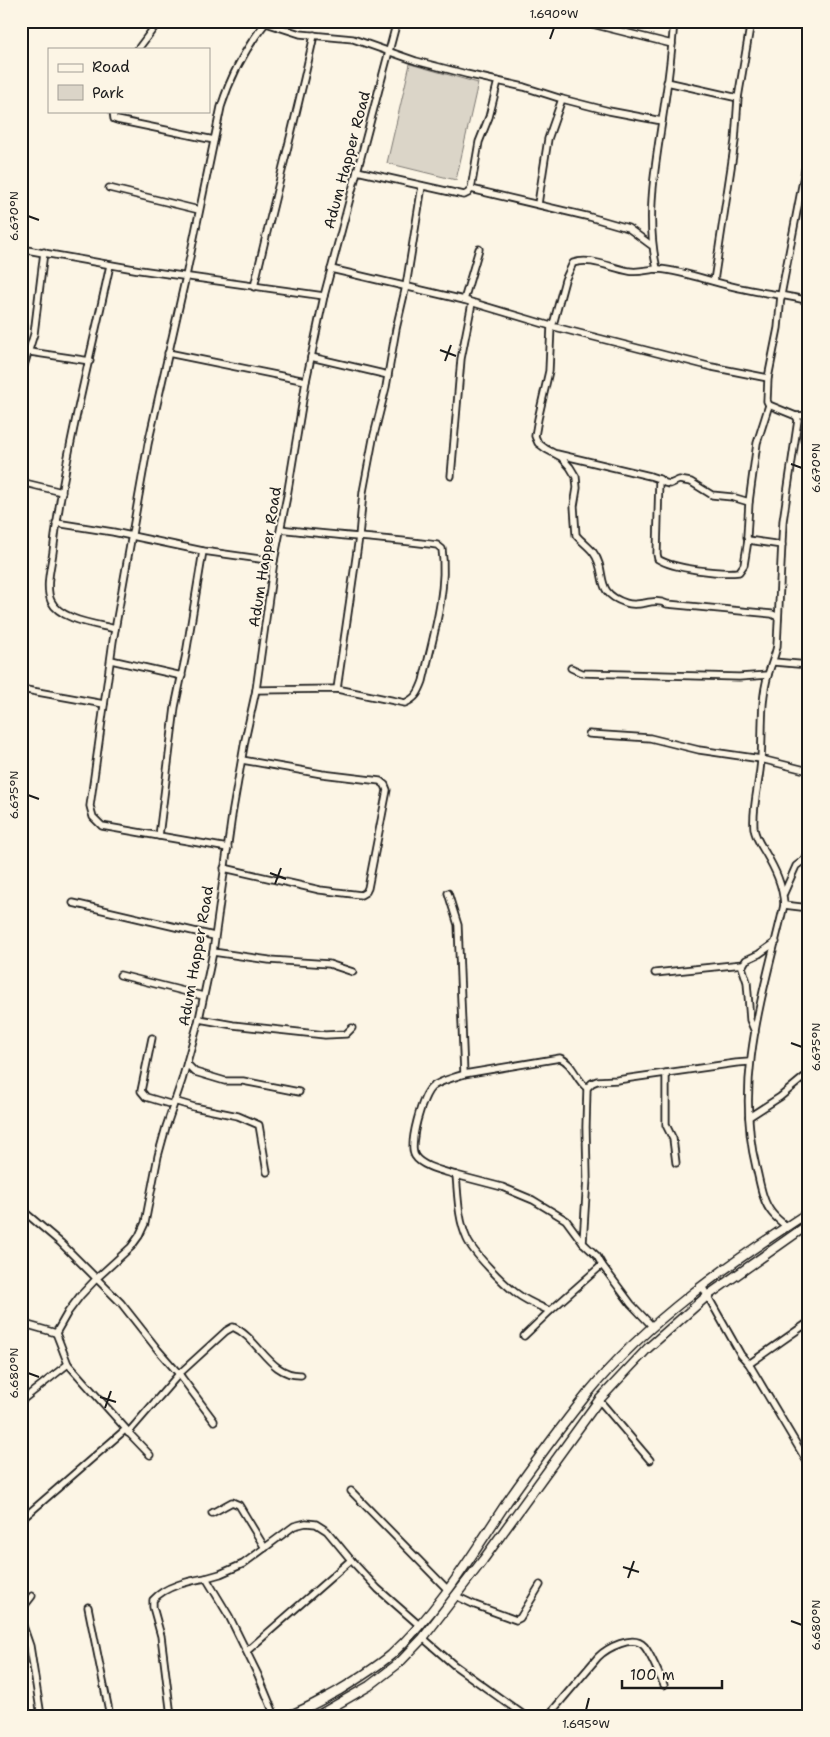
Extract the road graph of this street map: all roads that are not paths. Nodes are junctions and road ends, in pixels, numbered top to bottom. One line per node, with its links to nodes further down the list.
1 (159, 21): 9 (street)
2 (397, 21): 10 (street, Adum Happer Road)
3 (580, 21): 8 (street)
4 (674, 21): 8 (street)
5 (751, 21): 13 (street)
6 (266, 22): 7 (street); 17 (street)
7 (314, 35): 10 (street); 35 (street)
8 (672, 44): 12 (street)
9 (139, 48)
10 (389, 52): 11 (street); 19 (street, Adum Happer Road)
11 (498, 82): 14 (street); 22 (street)
12 (667, 82): 13 (street); 16 (street)
13 (738, 98): 33 (street)
14 (562, 99): 16 (street); 23 (street)
15 (113, 112): 17 (street)
16 (662, 120): 25 (street)
17 (214, 140): 24 (street)
18 (809, 150): 37 (street)
19 (357, 171): 20 (street); 30 (street, Adum Happer Road)
20 (422, 186): 22 (street); 34 (street)
21 (109, 188): 24 (street)
22 (471, 189): 23 (street)
23 (538, 204): 25 (street)
24 (199, 210): 32 (street)
25 (652, 244): 31 (street)
26 (21, 249): 28 (street)
27 (479, 249): 38 (street)
28 (44, 252): 29 (street); 42 (street)
29 (110, 265): 32 (street); 45 (street)
30 (331, 269): 34 (street); 36 (street, Adum Happer Road)
31 (657, 269): 33 (street); 41 (street)
32 (186, 276): 35 (street); 43 (street)
33 (714, 281): 37 (street)
34 (406, 286): 38 (street); 47 (street)
35 (254, 287): 36 (street)
36 (324, 296): 44 (street, Adum Happer Road)
37 (781, 296): 39 (street); 48 (street)
38 (464, 300): 40 (street)
39 (809, 301)
40 (472, 303): 41 (street); 54 (street)
41 (551, 326): 48 (street); 53 (street)
42 (30, 352): 45 (street); 46 (street)
43 (168, 353): 49 (street); 61 (street)
44 (311, 357): 47 (street); 49 (street, Adum Happer Road)
45 (90, 361): 57 (street)
46 (21, 375)
47 (388, 375): 62 (street)
48 (768, 378): 50 (street)
49 (306, 381): 60 (street, Adum Happer Road)
50 (769, 405): 52 (street); 58 (street)
51 (809, 415): 52 (street)
52 (796, 416): 64 (street)
53 (554, 453): 55 (street); 67 (street)
54 (451, 476)
55 (659, 479): 58 (street); 63 (street)
56 (21, 482): 57 (street)
57 (62, 492): 59 (street)
58 (749, 502): 63 (street)
59 (56, 523): 61 (street); 68 (street)
60 (282, 529): 62 (street); 66 (street, Adum Happer Road)
61 (132, 536): 65 (street); 68 (street)
62 (359, 537): 76 (street); 76 (street)
63 (748, 540): 64 (street)
64 (782, 545): 67 (street)
65 (203, 551): 66 (street); 74 (street)
66 (274, 561): 77 (street, Adum Happer Road)
67 (778, 617): 70 (street)
68 (115, 629): 69 (street)
69 (111, 660): 74 (street); 78 (street)
70 (774, 662): 71 (street); 73 (street)
71 (809, 665)
72 (571, 668): 73 (street)
73 (768, 675): 80 (street)
74 (182, 676): 83 (street)
75 (21, 689): 78 (street)
76 (337, 689): 77 (street)
77 (256, 690): 81 (street, Adum Happer Road)
78 (104, 704): 83 (street)
79 (588, 734): 80 (street)
80 (761, 759): 82 (street); 88 (street)
81 (242, 760): 84 (street, Adum Happer Road); 86 (street)
82 (809, 771)
83 (160, 836): 84 (street)
84 (228, 848): 86 (street, Adum Happer Road)
85 (809, 856): 88 (street)
86 (224, 868): 92 (street, Adum Happer Road)
87 (448, 894): 108 (street)
88 (784, 895): 90 (street)
89 (73, 903): 92 (street)
90 (784, 905): 91 (street); 93 (street)
91 (809, 908)
92 (214, 936): 94 (street, Adum Happer Road)
93 (776, 942): 95 (street); 102 (street)
94 (213, 952): 96 (street); 99 (street, Adum Happer Road)
95 (743, 964): 97 (street); 102 (street)
96 (353, 972)
97 (655, 973)
98 (120, 975): 99 (street)
99 (203, 996): 100 (street, Adum Happer Road)
100 (199, 1019): 101 (street); 105 (street, Adum Happer Road)
101 (352, 1028)
102 (755, 1033): 104 (street)
103 (152, 1038): 111 (street)
104 (749, 1062): 106 (street); 112 (street)
105 (187, 1064): 110 (street); 111 (street, Adum Happer Road)
106 (666, 1073): 109 (street); 113 (street)
107 (809, 1073): 112 (street)
108 (464, 1074): 109 (street); 115 (street)
109 (587, 1088): 120 (street)
110 (299, 1092)
111 (174, 1103): 114 (street); 122 (street, Adum Happer Road)
112 (749, 1117): 119 (street)
113 (676, 1163)
114 (267, 1172)
115 (456, 1175): 120 (street); 125 (street)
116 (21, 1209): 122 (street)
117 (809, 1212): 119 (street)
118 (809, 1224): 124 (street)
119 (786, 1226): 123 (street)
120 (584, 1243): 121 (street)
121 (602, 1265): 125 (street); 128 (street)
122 (97, 1278): 129 (street, Adum Happer Road); 133 (street)
123 (702, 1286): 124 (street); 128 (street)
124 (708, 1296): 132 (street); 135 (street)
125 (550, 1310): 130 (street)
126 (809, 1322): 132 (street)
127 (21, 1323): 129 (street)
128 (653, 1327): 142 (street)
129 (56, 1333): 131 (street)
130 (524, 1336)
131 (68, 1364): 136 (street); 138 (street)
132 (749, 1364): 141 (street)
133 (179, 1374): 134 (street); 137 (street); 138 (street)
134 (301, 1375)
135 (599, 1400): 140 (street); 143 (street)
136 (21, 1401)
137 (214, 1421)
138 (127, 1431): 139 (street); 146 (street)
139 (150, 1455)
140 (650, 1460)
141 (809, 1465)
142 (525, 1477): 143 (street); 151 (street)
143 (536, 1485): 153 (street)
144 (351, 1491): 151 (street)
145 (212, 1513): 147 (street)
146 (21, 1520)
147 (266, 1548): 148 (street); 149 (street)
148 (350, 1560): 156 (street); 158 (street)
149 (206, 1578): 158 (street); 162 (street)
150 (540, 1585): 153 (street)
151 (448, 1590): 156 (street)
152 (32, 1596): 155 (street)
153 (456, 1596): 157 (street)
154 (88, 1607): 161 (street)
155 (21, 1620): 160 (street)
156 (419, 1625): 164 (street)
157 (423, 1638): 165 (street); 166 (street)
158 (247, 1651): 163 (street)
159 (664, 1685): 167 (street)
160 (41, 1716)
161 (110, 1716)
162 (171, 1716)
163 (275, 1716)
164 (287, 1716)
165 (316, 1716)
166 (525, 1716)
167 (548, 1716)

